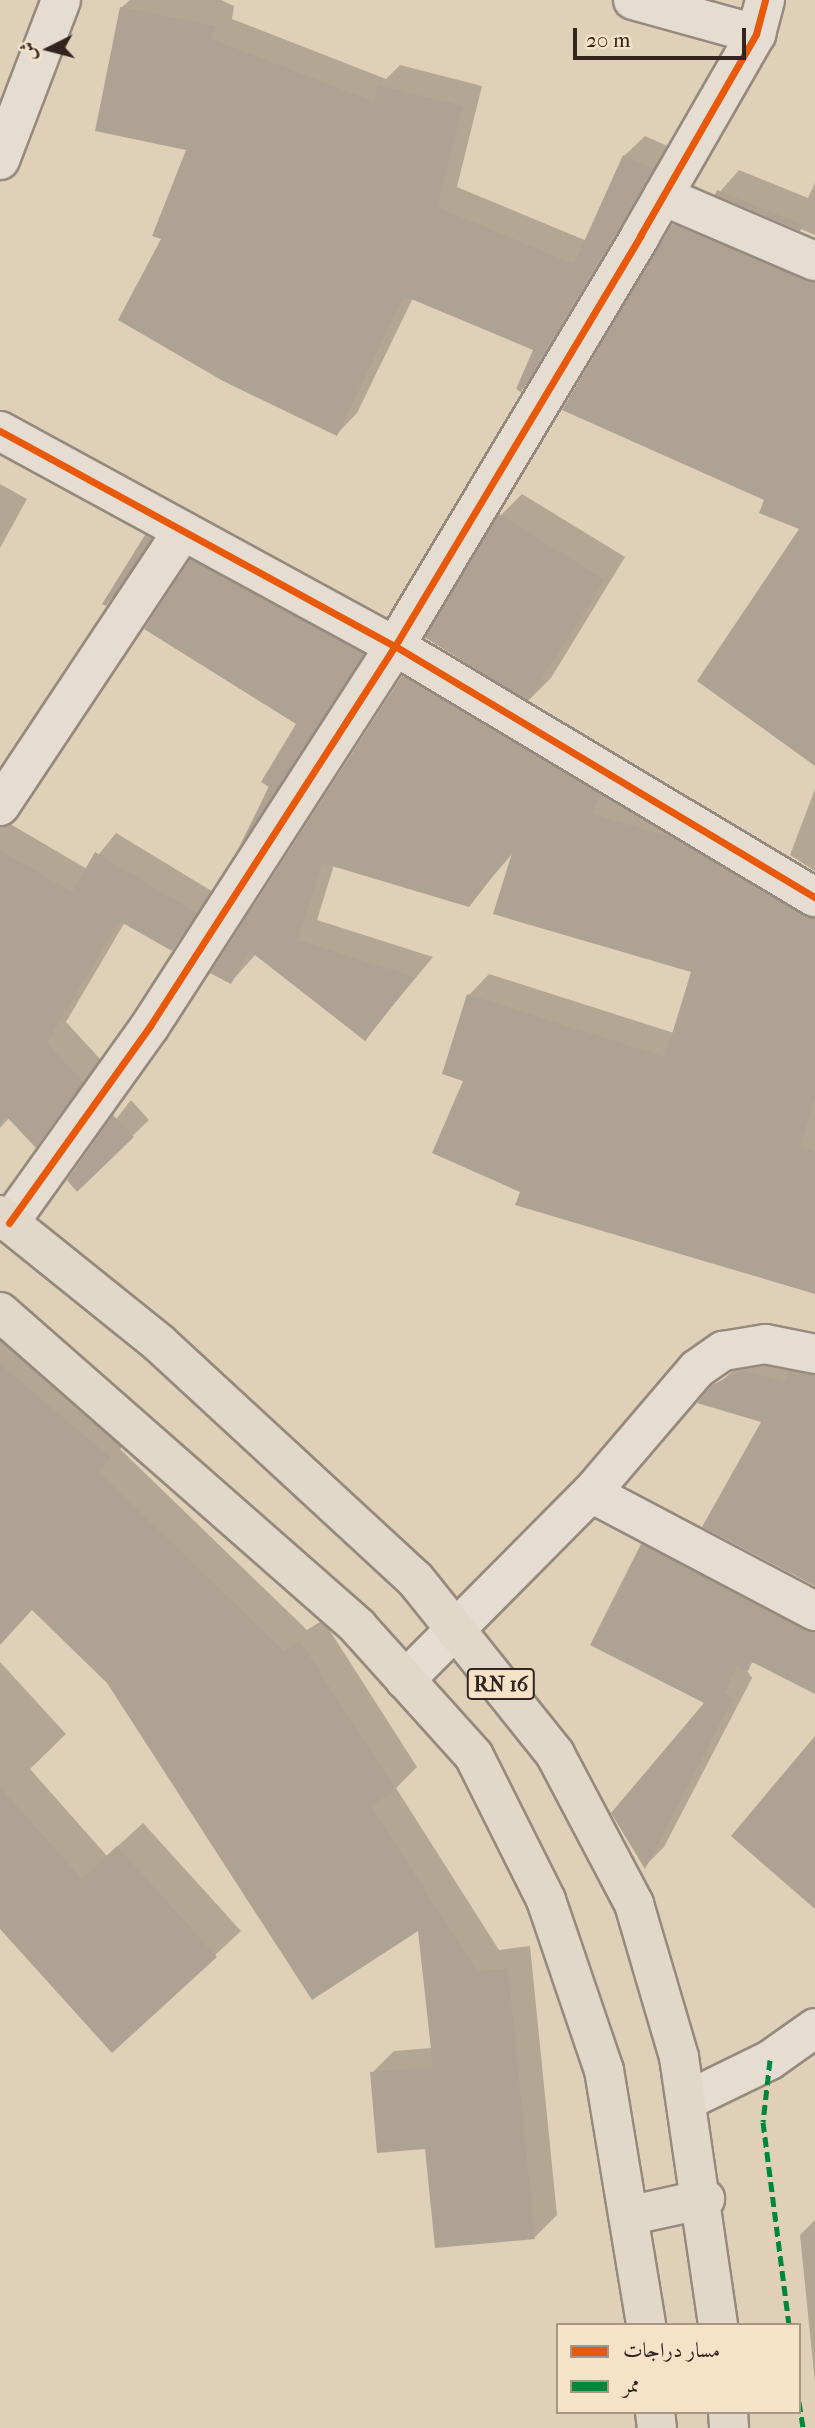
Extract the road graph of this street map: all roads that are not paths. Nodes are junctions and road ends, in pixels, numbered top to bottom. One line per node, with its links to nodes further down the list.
1 (61, 0): 4 (street)
2 (633, 0): 3 (street)
3 (761, 17): 5 (street)
4 (0, 160)
5 (663, 196): 6 (street); 9 (street)
6 (815, 261)
7 (0, 431): 8 (street)
8 (183, 531): 9 (street); 10 (street)
9 (395, 646): 11 (street); 12 (street)
10 (0, 806)
11 (815, 897)
12 (5, 1219): 17 (main road, RN 16)
13 (0, 1312): 18 (main road, RN 16)
14 (815, 1354): 15 (street)
15 (591, 1493): 16 (street); 17 (street)
16 (815, 1611)
17 (458, 1627): 18 (street); 20 (main road, RN 16)
18 (405, 1680): 22 (main road, RN 16)
19 (815, 2028): 20 (street)
20 (688, 2100): 21 (main road, RN 16)
21 (705, 2199): 22 (main road); 24 (main road, RN 16)
22 (632, 2215): 23 (main road, RN 16)
23 (646, 2323)
24 (718, 2323)

